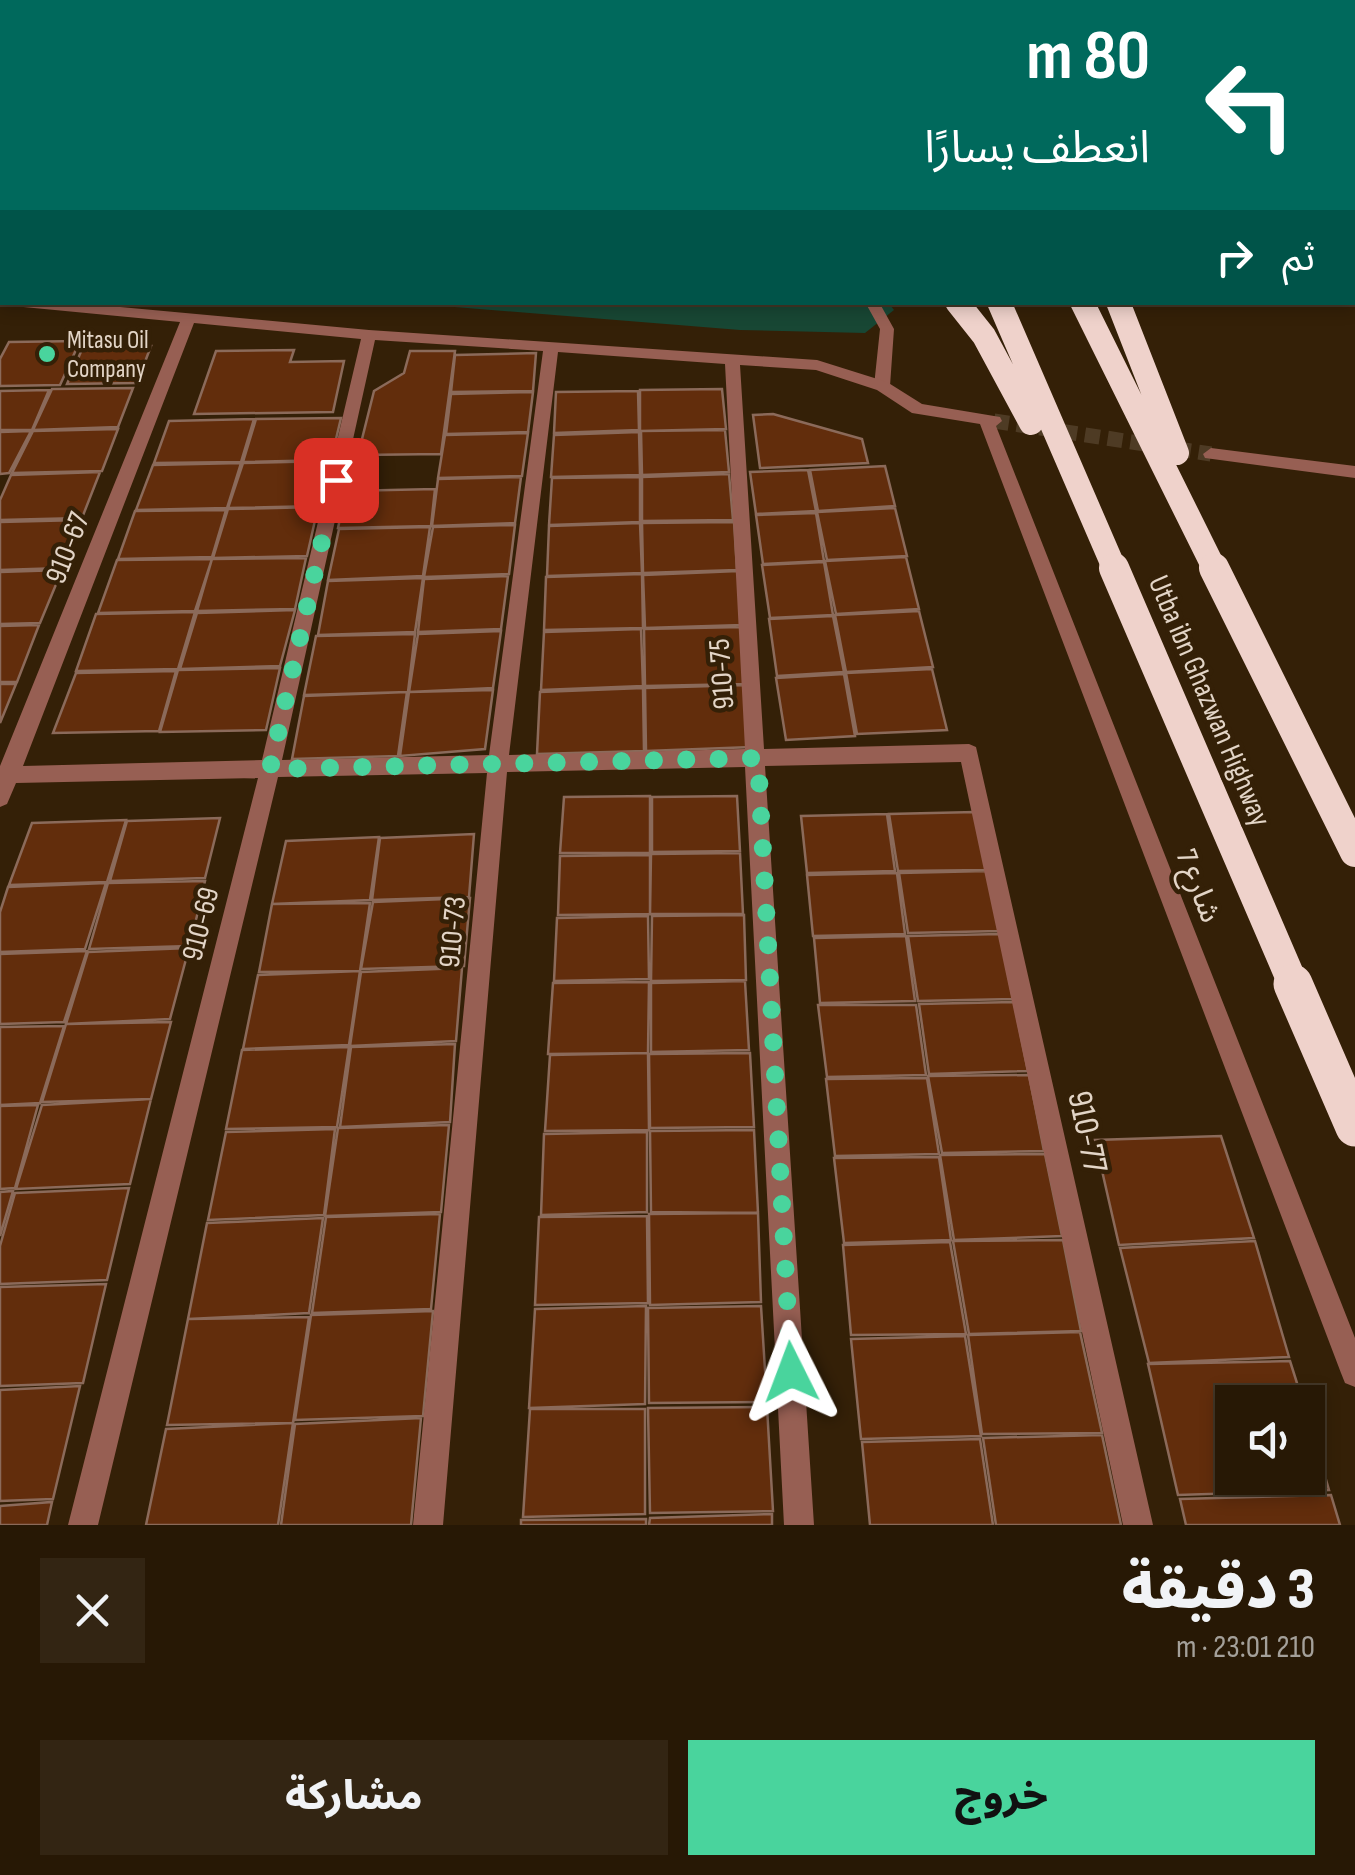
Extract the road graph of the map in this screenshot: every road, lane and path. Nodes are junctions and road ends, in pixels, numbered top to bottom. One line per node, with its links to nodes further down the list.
1 (46, 305): 7 (street)
2 (874, 305): 11 (street)
3 (959, 305): 15 (highway, bridge)
4 (1001, 305): 15 (highway, Utba ibn Ghazwan Highway, bridge)
5 (1084, 305): 14 (highway, Utba ibn Ghazwan Highway, bridge)
6 (1119, 305): 14 (highway, bridge)
7 (188, 318): 8 (street); 19 (street, 910-67)
8 (369, 334): 9 (street); 18 (street, 910-69)
9 (552, 346): 10 (street); 17 (street, 910-73)
10 (732, 358): 11 (street); 16 (street, 910-75)
11 (882, 386): 23 (street, شارع 7)
12 (1210, 454): 13 (street)
13 (1355, 472)
14 (1259, 655): 21 (highway, Utba ibn Ghazwan Highway, bridge)
15 (1154, 662): 22 (highway, Utba ibn Ghazwan Highway, bridge)
16 (758, 758): 17 (street); 26 (street, 910-75); 27 (street, 910-77)
17 (498, 764): 18 (street); 25 (street, 910-73)
18 (270, 769): 19 (street); 24 (street, 910-69)
19 (4, 775): 20 (street, 910-67)
20 (0, 798)
21 (1355, 852)
22 (1355, 1127)
23 (1355, 1373)
24 (83, 1525)
25 (428, 1525)
26 (799, 1525)
27 (1138, 1525)

